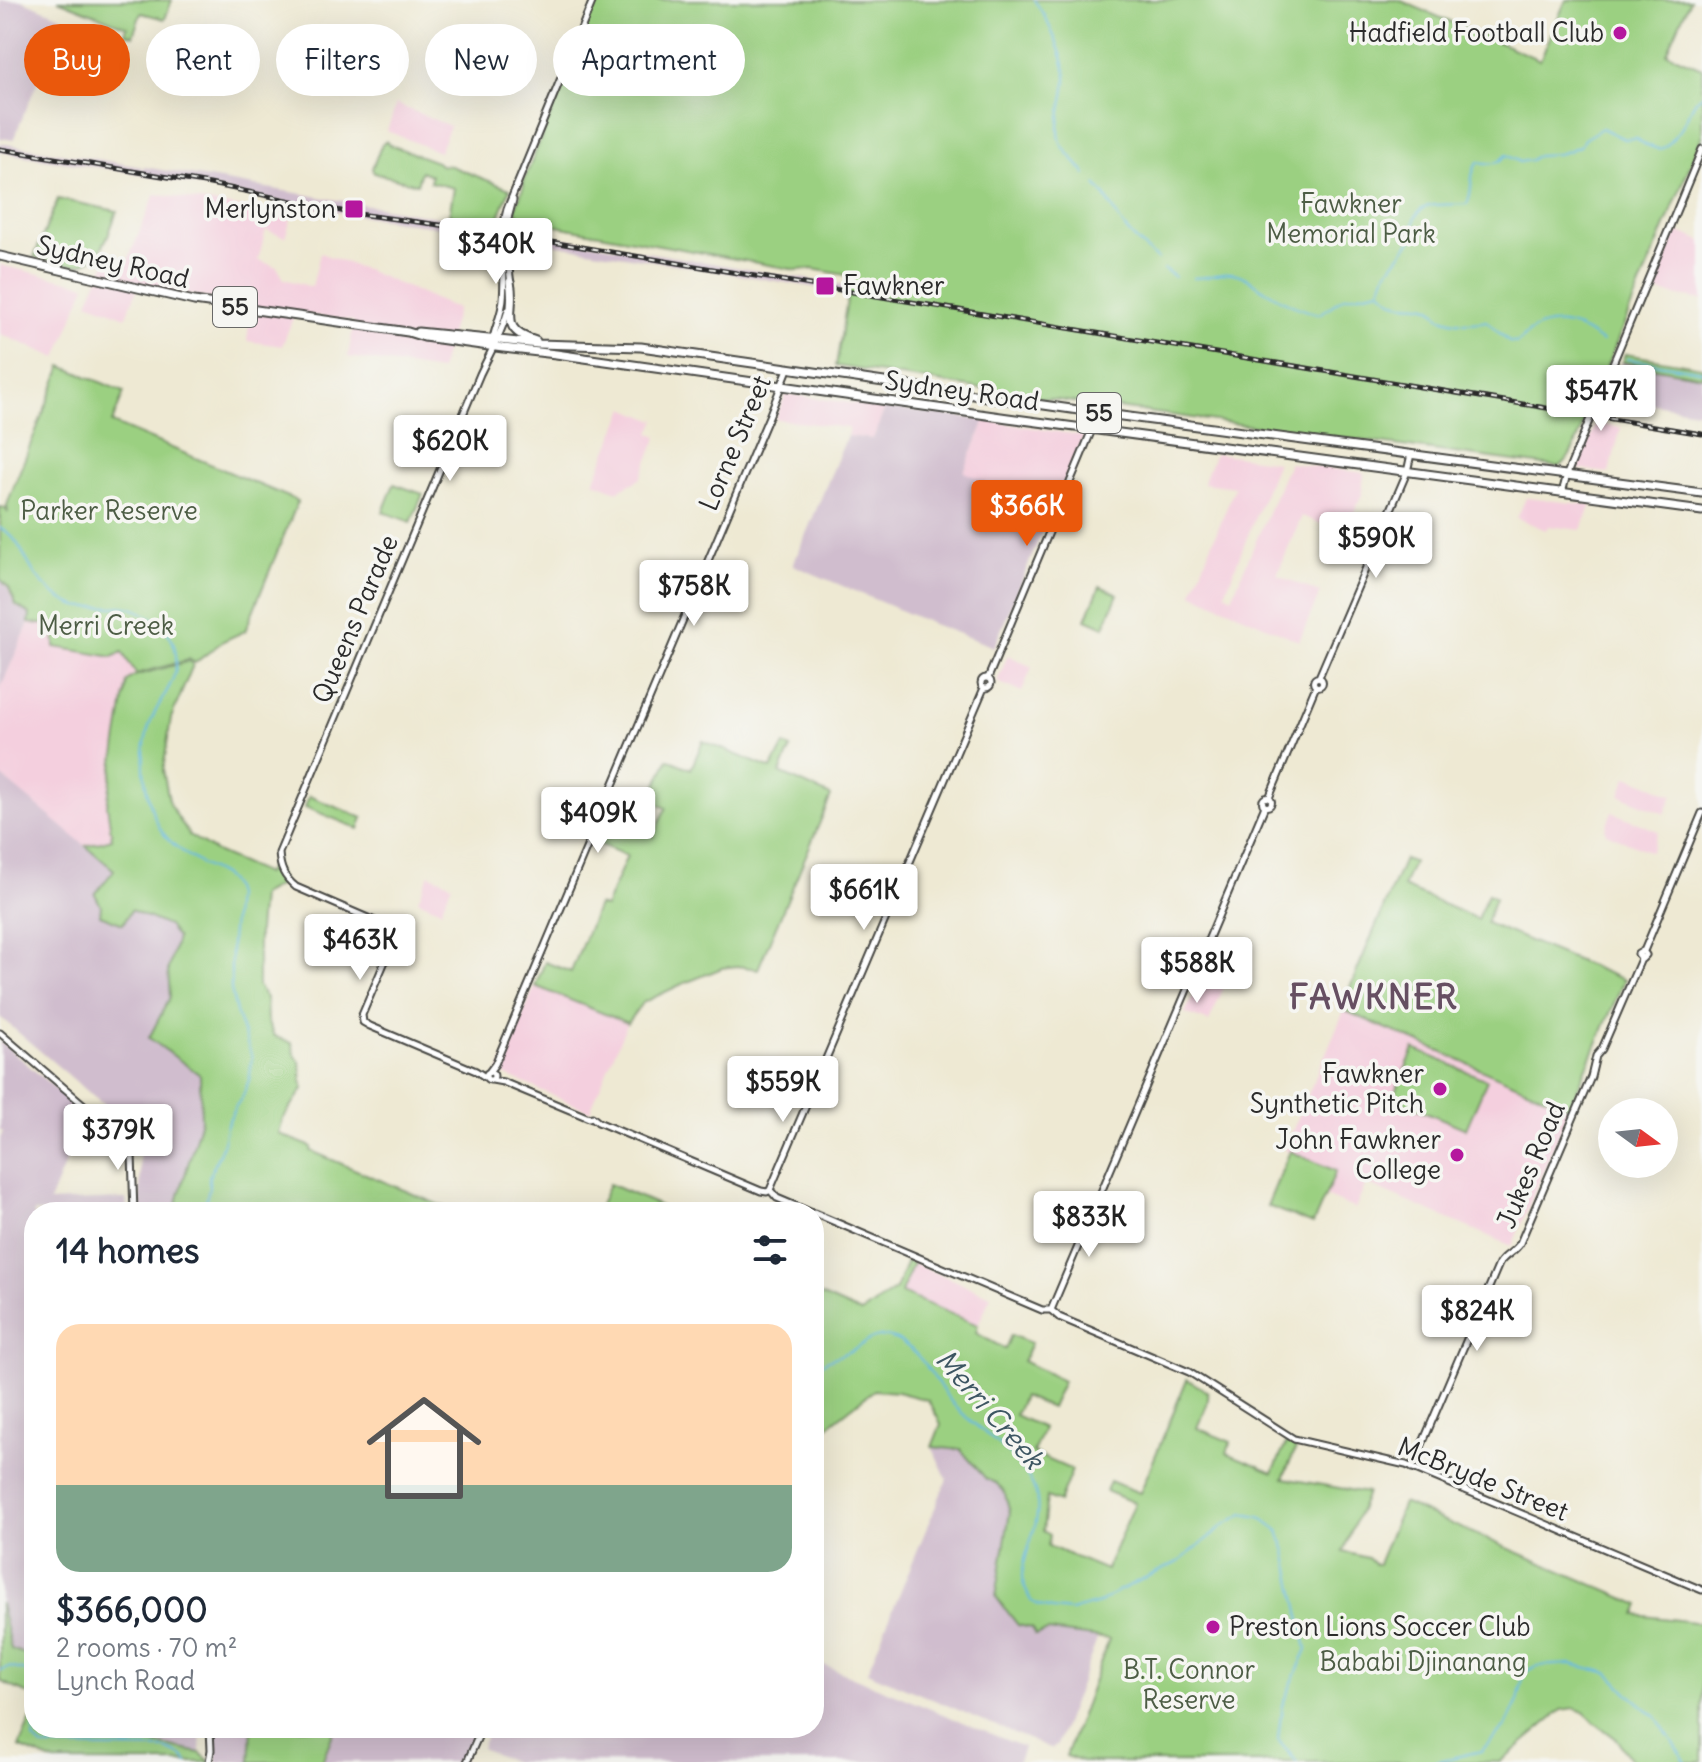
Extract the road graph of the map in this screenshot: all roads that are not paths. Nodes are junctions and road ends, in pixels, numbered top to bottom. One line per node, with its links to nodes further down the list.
1 (593, 0): 3 (street)
2 (1702, 149): 14 (street)
3 (505, 232): 5 (street); 6 (street)
4 (0, 256): 6 (highway, Sydney Road / 55)
5 (510, 282): 6 (street); 7 (highway)
6 (494, 342): 7 (highway, Sydney Road / 55); 9 (highway, Sydney Road / 55); 19 (street, Queens Parade)
7 (546, 344): 8 (highway, Sydney Road / 55)
8 (788, 369): 9 (street, Lorne Street); 10 (highway, Sydney Road / 55)
9 (782, 386): 11 (highway, Sydney Road / 55); 21 (street, Lorne Street)
10 (1099, 413): 11 (street); 12 (highway, Sydney Road / 55)
11 (1093, 430): 13 (highway, Sydney Road / 55); 22 (street)
12 (1411, 454): 13 (street); 14 (highway, Sydney Road / 55)
13 (1407, 472): 15 (highway, Sydney Road / 55); 26 (street)
14 (1567, 474): 15 (street); 16 (highway, Sydney Road / 55)
15 (1562, 493): 17 (highway, Sydney Road / 55)
16 (1702, 493)
17 (1702, 511)
18 (1702, 813): 27 (street, Jukes Road)
19 (370, 1026): 21 (street, McBryde Street)
20 (0, 1033): 23 (street)
21 (490, 1075): 22 (street, McBryde Street)
22 (770, 1190): 24 (street, McBryde Street)
23 (134, 1202)
24 (786, 1202)
25 (824, 1218): 26 (street, McBryde Street)
26 (1051, 1310): 27 (street, McBryde Street)
27 (1412, 1468): 28 (street, McBryde Street)
28 (1702, 1590)
29 (210, 1738): 31 (street)
30 (478, 1738): 32 (street)
31 (209, 1762)
32 (467, 1762)

